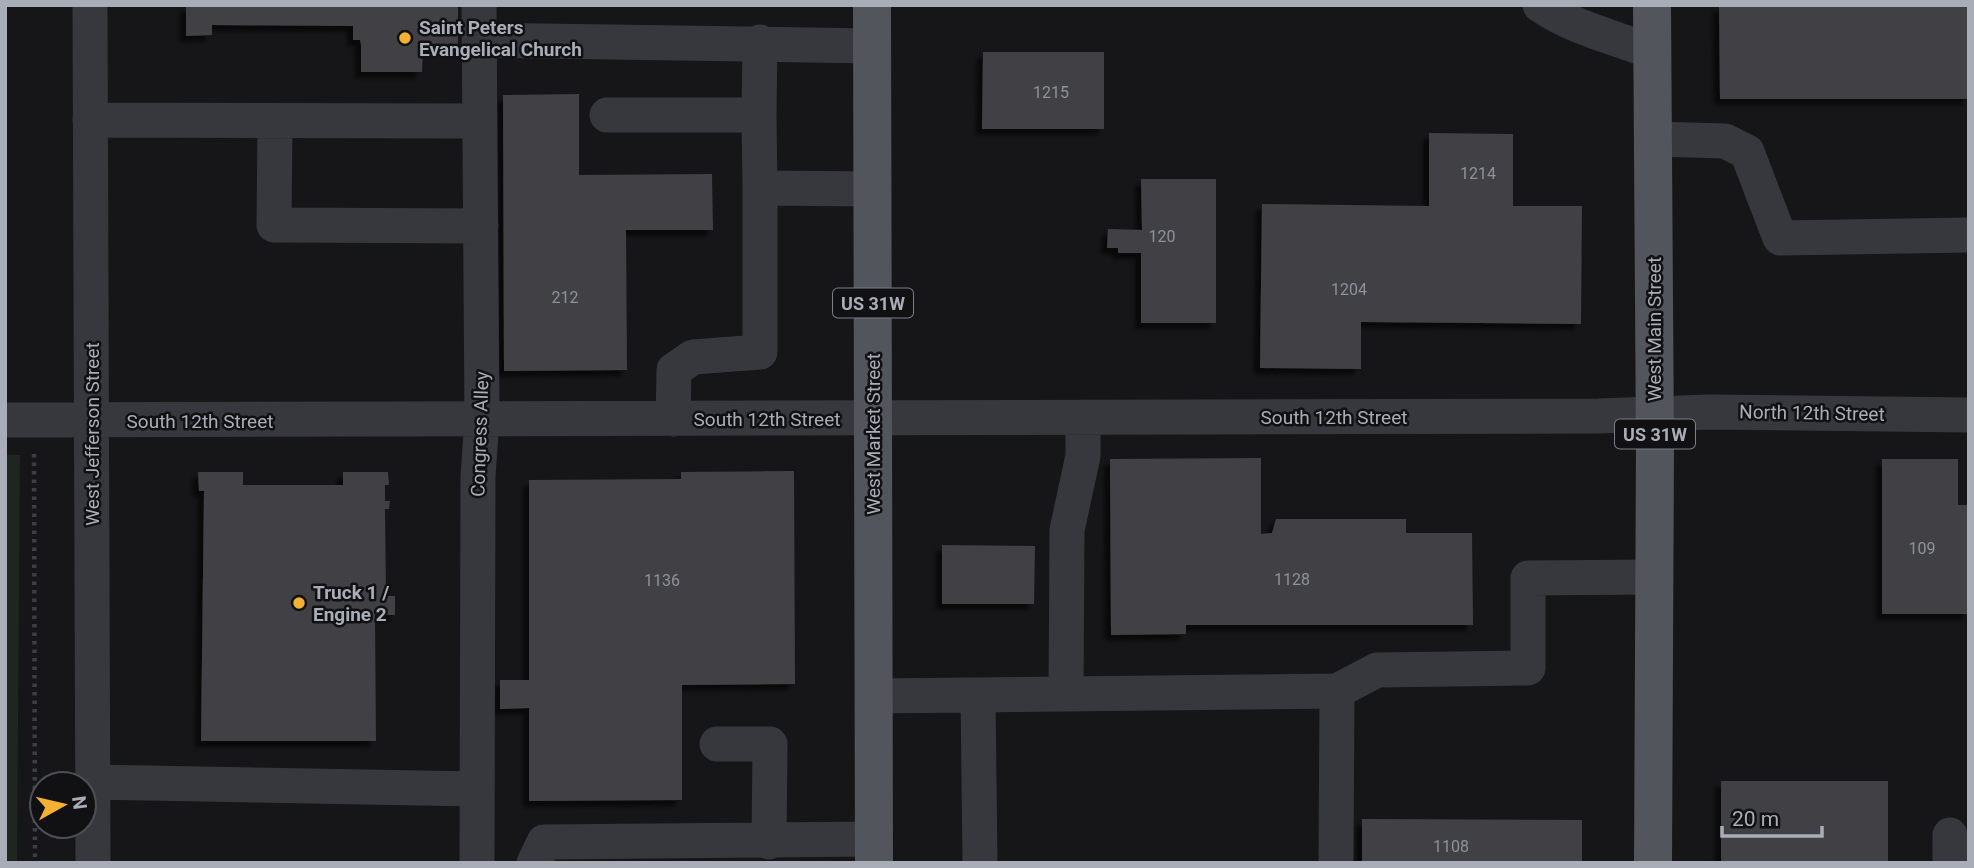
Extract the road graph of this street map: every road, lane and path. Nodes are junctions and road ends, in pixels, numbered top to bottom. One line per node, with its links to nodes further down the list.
1 (90, 5): 12 (street, West Jefferson Street)
2 (479, 5): 6 (street, Congress Alley)
3 (872, 5): 8 (main road, West Market Street / US 31W)
4 (1540, 5): 9 (street)
5 (1652, 5): 9 (main road, West Main Street / US 31W)
6 (479, 40): 7 (street); 14 (street, Congress Alley)
7 (760, 43): 8 (street); 11 (street)
8 (872, 46): 17 (main road, West Market Street / US 31W)
9 (1652, 52): 15 (main road, West Main Street / US 31W)
10 (607, 115): 11 (street)
11 (759, 115): 16 (street)
12 (90, 120): 13 (street); 27 (street, West Jefferson Street)
13 (275, 121): 14 (street); 18 (street)
14 (480, 121): 18 (street, Congress Alley)
15 (1653, 139): 19 (street); 20 (main road, West Main Street / US 31W)
16 (761, 188): 17 (street); 25 (street)
17 (873, 189): 22 (main road, West Market Street / US 31W)
18 (481, 226): 24 (street, Congress Alley)
19 (1969, 235)
20 (1654, 415): 21 (street, North 12th Street); 23 (street, South 12th Street); 29 (main road, West Main Street / US 31W)
21 (1969, 415)
22 (874, 418): 23 (street, South 12th Street); 25 (street, South 12th Street); 33 (main road, West Market Street / US 31W)
23 (1083, 418): 31 (street)
24 (482, 419): 25 (street, South 12th Street); 27 (street, South 12th Street); 37 (street, Congress Alley)
25 (673, 419)
26 (5, 420): 27 (street, South 12th Street)
27 (92, 421): 35 (street, West Jefferson Street)
28 (24, 448): 41 (path)
29 (1655, 577): 30 (street); 47 (main road, West Main Street / US 31W)
30 (1337, 691): 31 (street); 46 (street)
31 (1066, 694): 32 (street)
32 (978, 695): 33 (street); 45 (street)
33 (873, 696): 40 (main road, West Market Street / US 31W)
34 (717, 744): 39 (street)
35 (92, 770)
36 (98, 782): 37 (street)
37 (477, 789): 43 (street, Congress Alley)
38 (93, 840): 42 (street, West Jefferson Street)
39 (769, 842): 40 (street); 44 (street)
40 (874, 851)
41 (35, 863)
42 (93, 863)
43 (477, 863)
44 (534, 863)
45 (980, 863)
46 (1336, 863)
47 (1653, 863)

